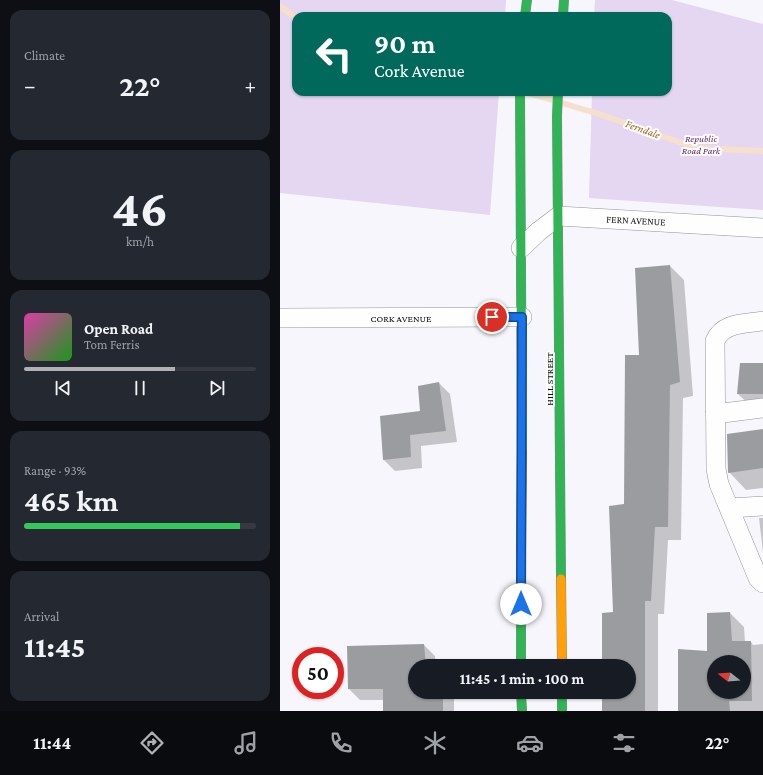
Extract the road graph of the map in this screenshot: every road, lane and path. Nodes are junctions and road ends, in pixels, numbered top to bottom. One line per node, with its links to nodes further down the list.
1 (527, 0): 3 (main road)
2 (564, 0): 4 (main road)
3 (526, 12)
4 (563, 12)
5 (520, 96): 9 (main road)
6 (558, 96): 7 (main road, HILL STREET)
7 (559, 216): 8 (street, FERN AVENUE); 9 (street); 19 (main road, HILL STREET)
8 (763, 228)
9 (521, 248): 10 (main road)
10 (522, 317): 11 (street, CORK AVENUE); 18 (main road)
11 (280, 318)
12 (763, 321): 14 (street)
13 (763, 408): 14 (street)
14 (715, 414): 16 (street)
15 (763, 506): 16 (street)
16 (728, 508): 17 (street)
17 (763, 583)
18 (521, 659)
19 (562, 659)
20 (521, 699): 22 (main road)
21 (562, 699): 23 (main road)
22 (522, 711)
23 (562, 711)

